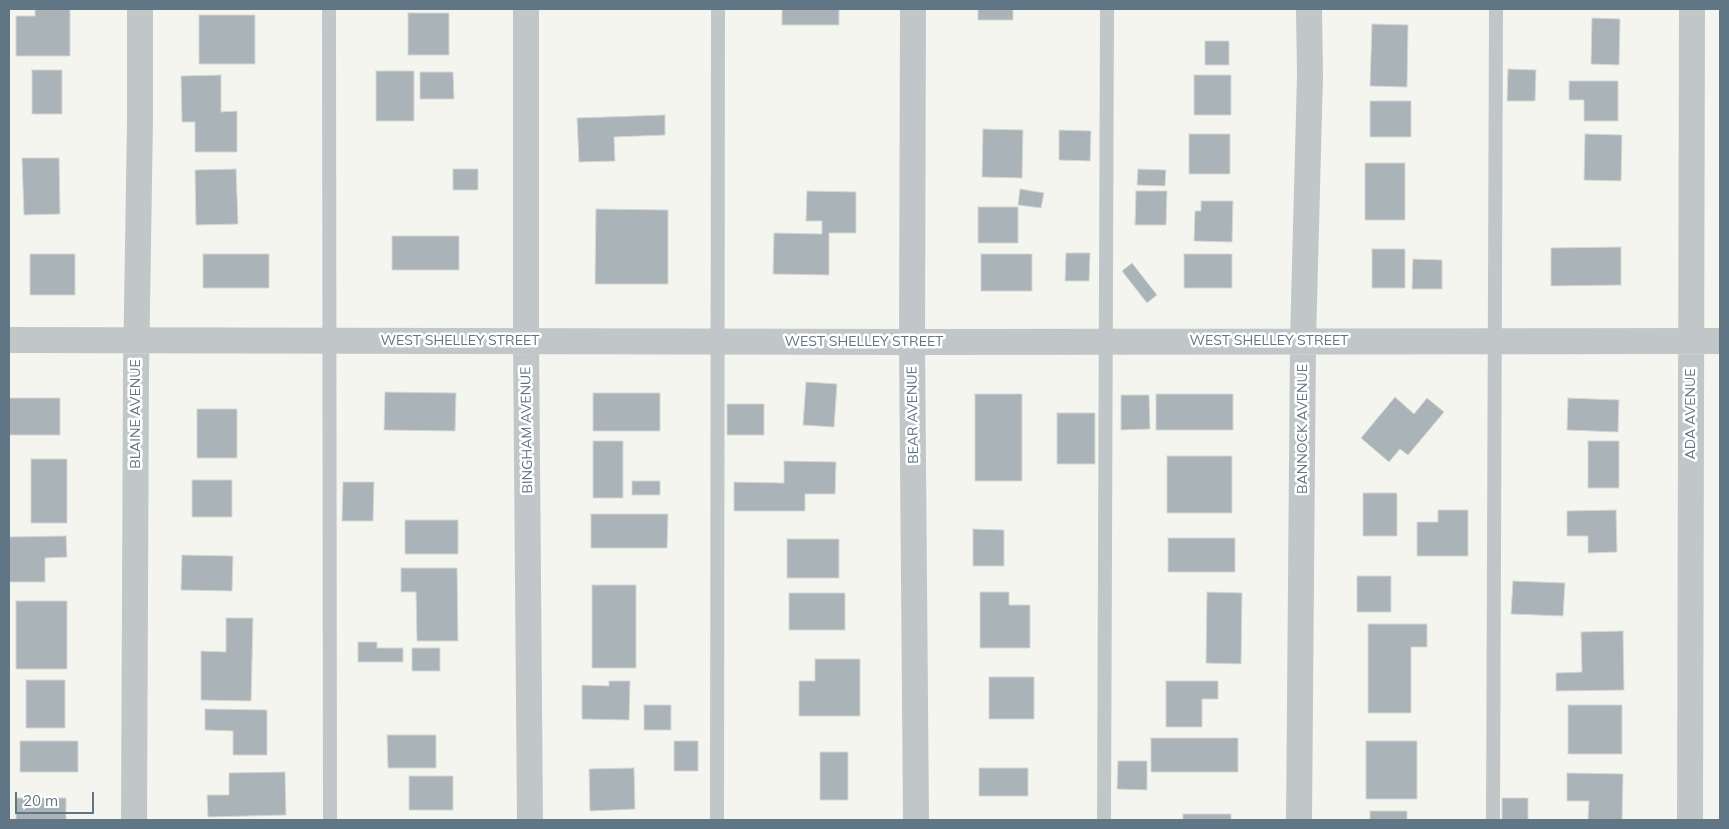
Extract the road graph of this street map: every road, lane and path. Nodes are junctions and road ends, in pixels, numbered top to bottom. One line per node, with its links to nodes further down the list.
1 (140, 9): 11 (street, BLAINE AVENUE)
2 (329, 9): 12 (lane)
3 (526, 9): 13 (street, BINGHAM AVENUE)
4 (718, 9): 14 (lane)
5 (913, 9): 16 (street, BEAR AVENUE)
6 (1107, 9): 17 (lane)
7 (1309, 9): 15 (street, BANNOCK AVENUE)
8 (1496, 9): 18 (lane)
9 (1692, 9): 19 (street, ADA AVENUE)
10 (9, 340): 11 (street, WEST SHELLEY STREET)
11 (136, 340): 12 (street, WEST SHELLEY STREET); 21 (street, BLAINE AVENUE)
12 (329, 340): 13 (street, WEST SHELLEY STREET); 22 (lane)
13 (526, 341): 14 (street, WEST SHELLEY STREET); 23 (street, BINGHAM AVENUE)
14 (719, 341): 16 (street, WEST SHELLEY STREET); 24 (lane)
15 (1303, 341): 17 (street, WEST SHELLEY STREET); 18 (street, WEST SHELLEY STREET); 27 (street, BANNOCK AVENUE)
16 (912, 342): 17 (street, WEST SHELLEY STREET); 25 (street, BEAR AVENUE)
17 (1106, 342): 26 (lane)
18 (1495, 342): 19 (street, WEST SHELLEY STREET); 28 (lane)
19 (1692, 342): 20 (street, WEST SHELLEY STREET); 29 (street, ADA AVENUE)
20 (1720, 342)
21 (134, 820)
22 (330, 820)
23 (530, 820)
24 (717, 820)
25 (916, 820)
26 (1104, 820)
27 (1299, 820)
28 (1493, 820)
29 (1690, 820)

